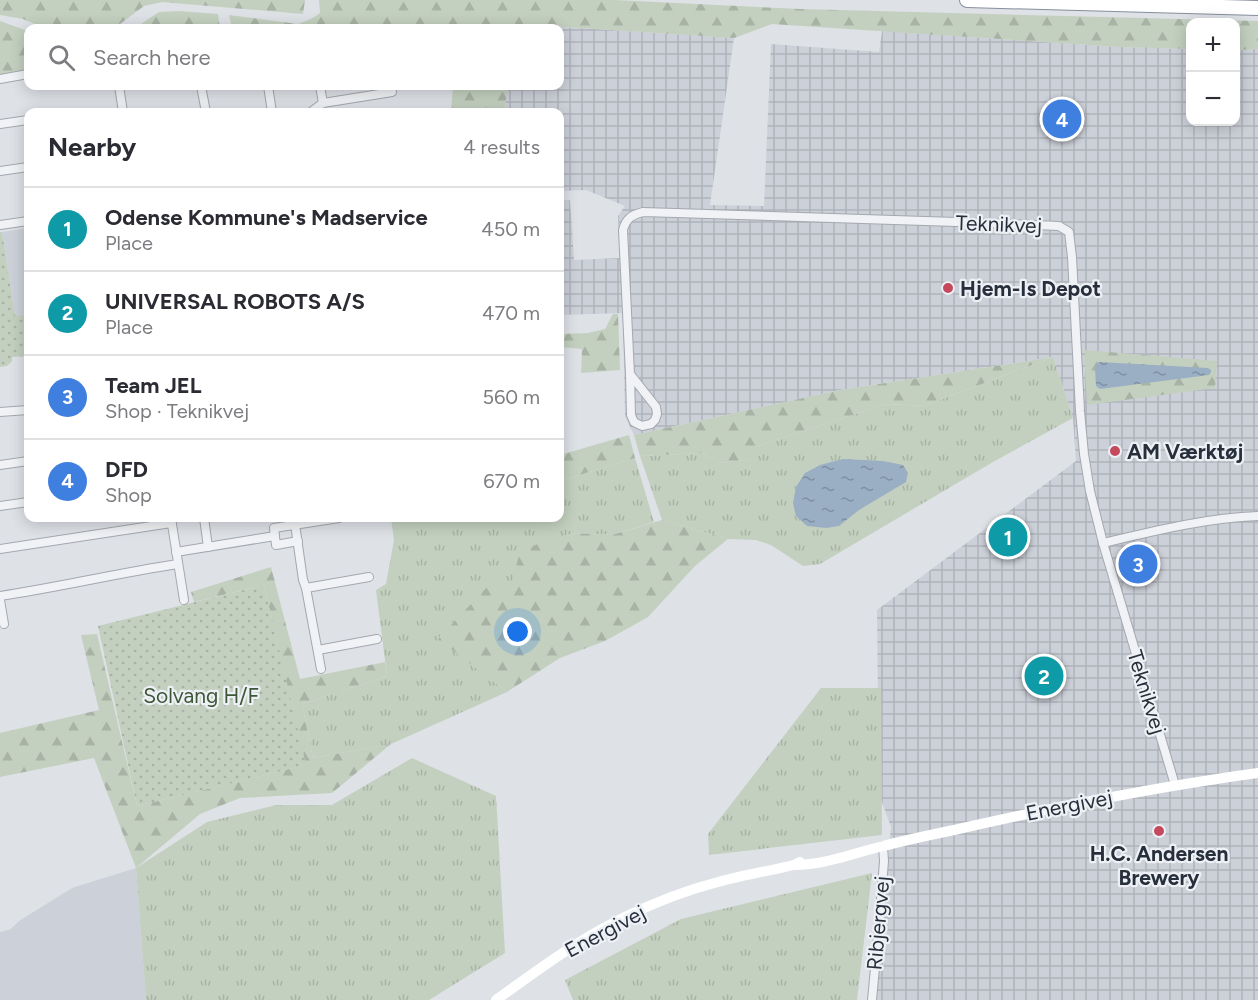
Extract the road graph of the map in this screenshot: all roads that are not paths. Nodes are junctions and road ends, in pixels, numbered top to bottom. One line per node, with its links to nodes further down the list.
1 (967, 0): 2 (highway)
2 (1258, 8)
3 (24, 75): 4 (street)
4 (0, 78)
5 (120, 90): 11 (street)
6 (202, 90): 12 (street)
7 (269, 90): 13 (street)
8 (321, 90): 10 (street)
9 (392, 92): 10 (street)
10 (323, 103): 14 (street)
11 (122, 108)
12 (205, 108)
13 (271, 108)
14 (316, 108)
15 (24, 121): 16 (street)
16 (0, 124)
17 (24, 167): 18 (street)
18 (0, 171)
19 (24, 221): 20 (street)
20 (0, 225)
21 (630, 374): 21 (street, Teknikvej); 36 (street, Teknikvej)
22 (24, 410): 23 (street)
23 (0, 412)
24 (24, 462): 25 (street)
25 (0, 465)
26 (24, 503): 27 (street)
27 (0, 506)
28 (1258, 516): 36 (street)
29 (159, 522): 38 (street)
30 (171, 522): 39 (street)
31 (205, 522): 37 (street)
32 (310, 522): 33 (street)
33 (295, 524): 34 (street); 35 (street)
34 (275, 536): 35 (street); 37 (street)
35 (298, 541): 42 (street)
36 (1103, 543): 50 (street, Teknikvej)
37 (208, 547): 39 (street)
38 (0, 549)
39 (176, 552): 40 (street)
40 (178, 564): 43 (street); 44 (street)
41 (369, 578): 42 (street)
42 (306, 588): 47 (street)
43 (0, 598): 45 (street)
44 (184, 600)
45 (4, 624)
46 (376, 639): 47 (street)
47 (318, 650): 48 (street)
48 (321, 669)
49 (1258, 773): 50 (street, Energivej)
50 (1175, 785): 51 (street, Energivej)
51 (883, 846): 52 (street, Energivej); 53 (street, Ribjergvej)
52 (496, 1000)
53 (872, 1000)

